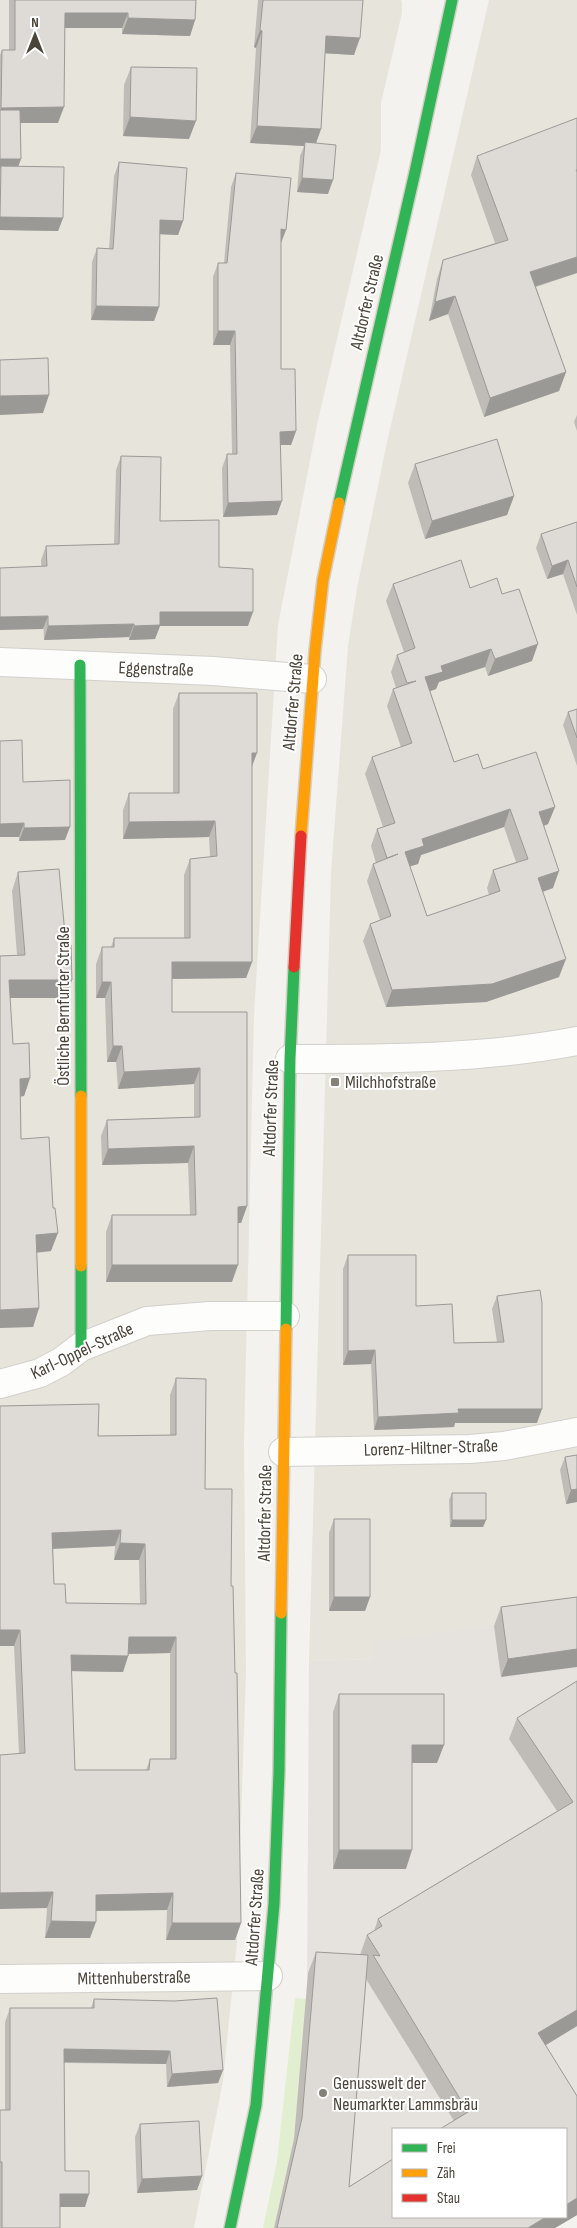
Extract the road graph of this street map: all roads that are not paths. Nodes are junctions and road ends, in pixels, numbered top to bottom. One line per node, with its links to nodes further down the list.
1 (452, 0): 4 (main road, Altdorfer Straße)
2 (0, 662): 3 (street, Eggenstraße)
3 (80, 666): 4 (street, Eggenstraße); 8 (main road, Östliche Bernfurter Straße)
4 (312, 680): 6 (main road, Altdorfer Straße)
5 (577, 1041): 6 (street)
6 (290, 1059): 7 (main road, Altdorfer Straße)
7 (285, 1316): 8 (street, Karl-Oppel-Straße); 11 (main road, Altdorfer Straße)
8 (81, 1347): 9 (street, Karl-Oppel-Straße)
9 (0, 1384)
10 (577, 1432): 11 (street, Lorenz-Hiltner-Straße)
11 (283, 1452): 12 (main road, Altdorfer Straße)
12 (268, 1976): 13 (street, Mittenhuberstraße); 14 (main road, Altdorfer Straße)
13 (0, 1979)
14 (230, 2228)

